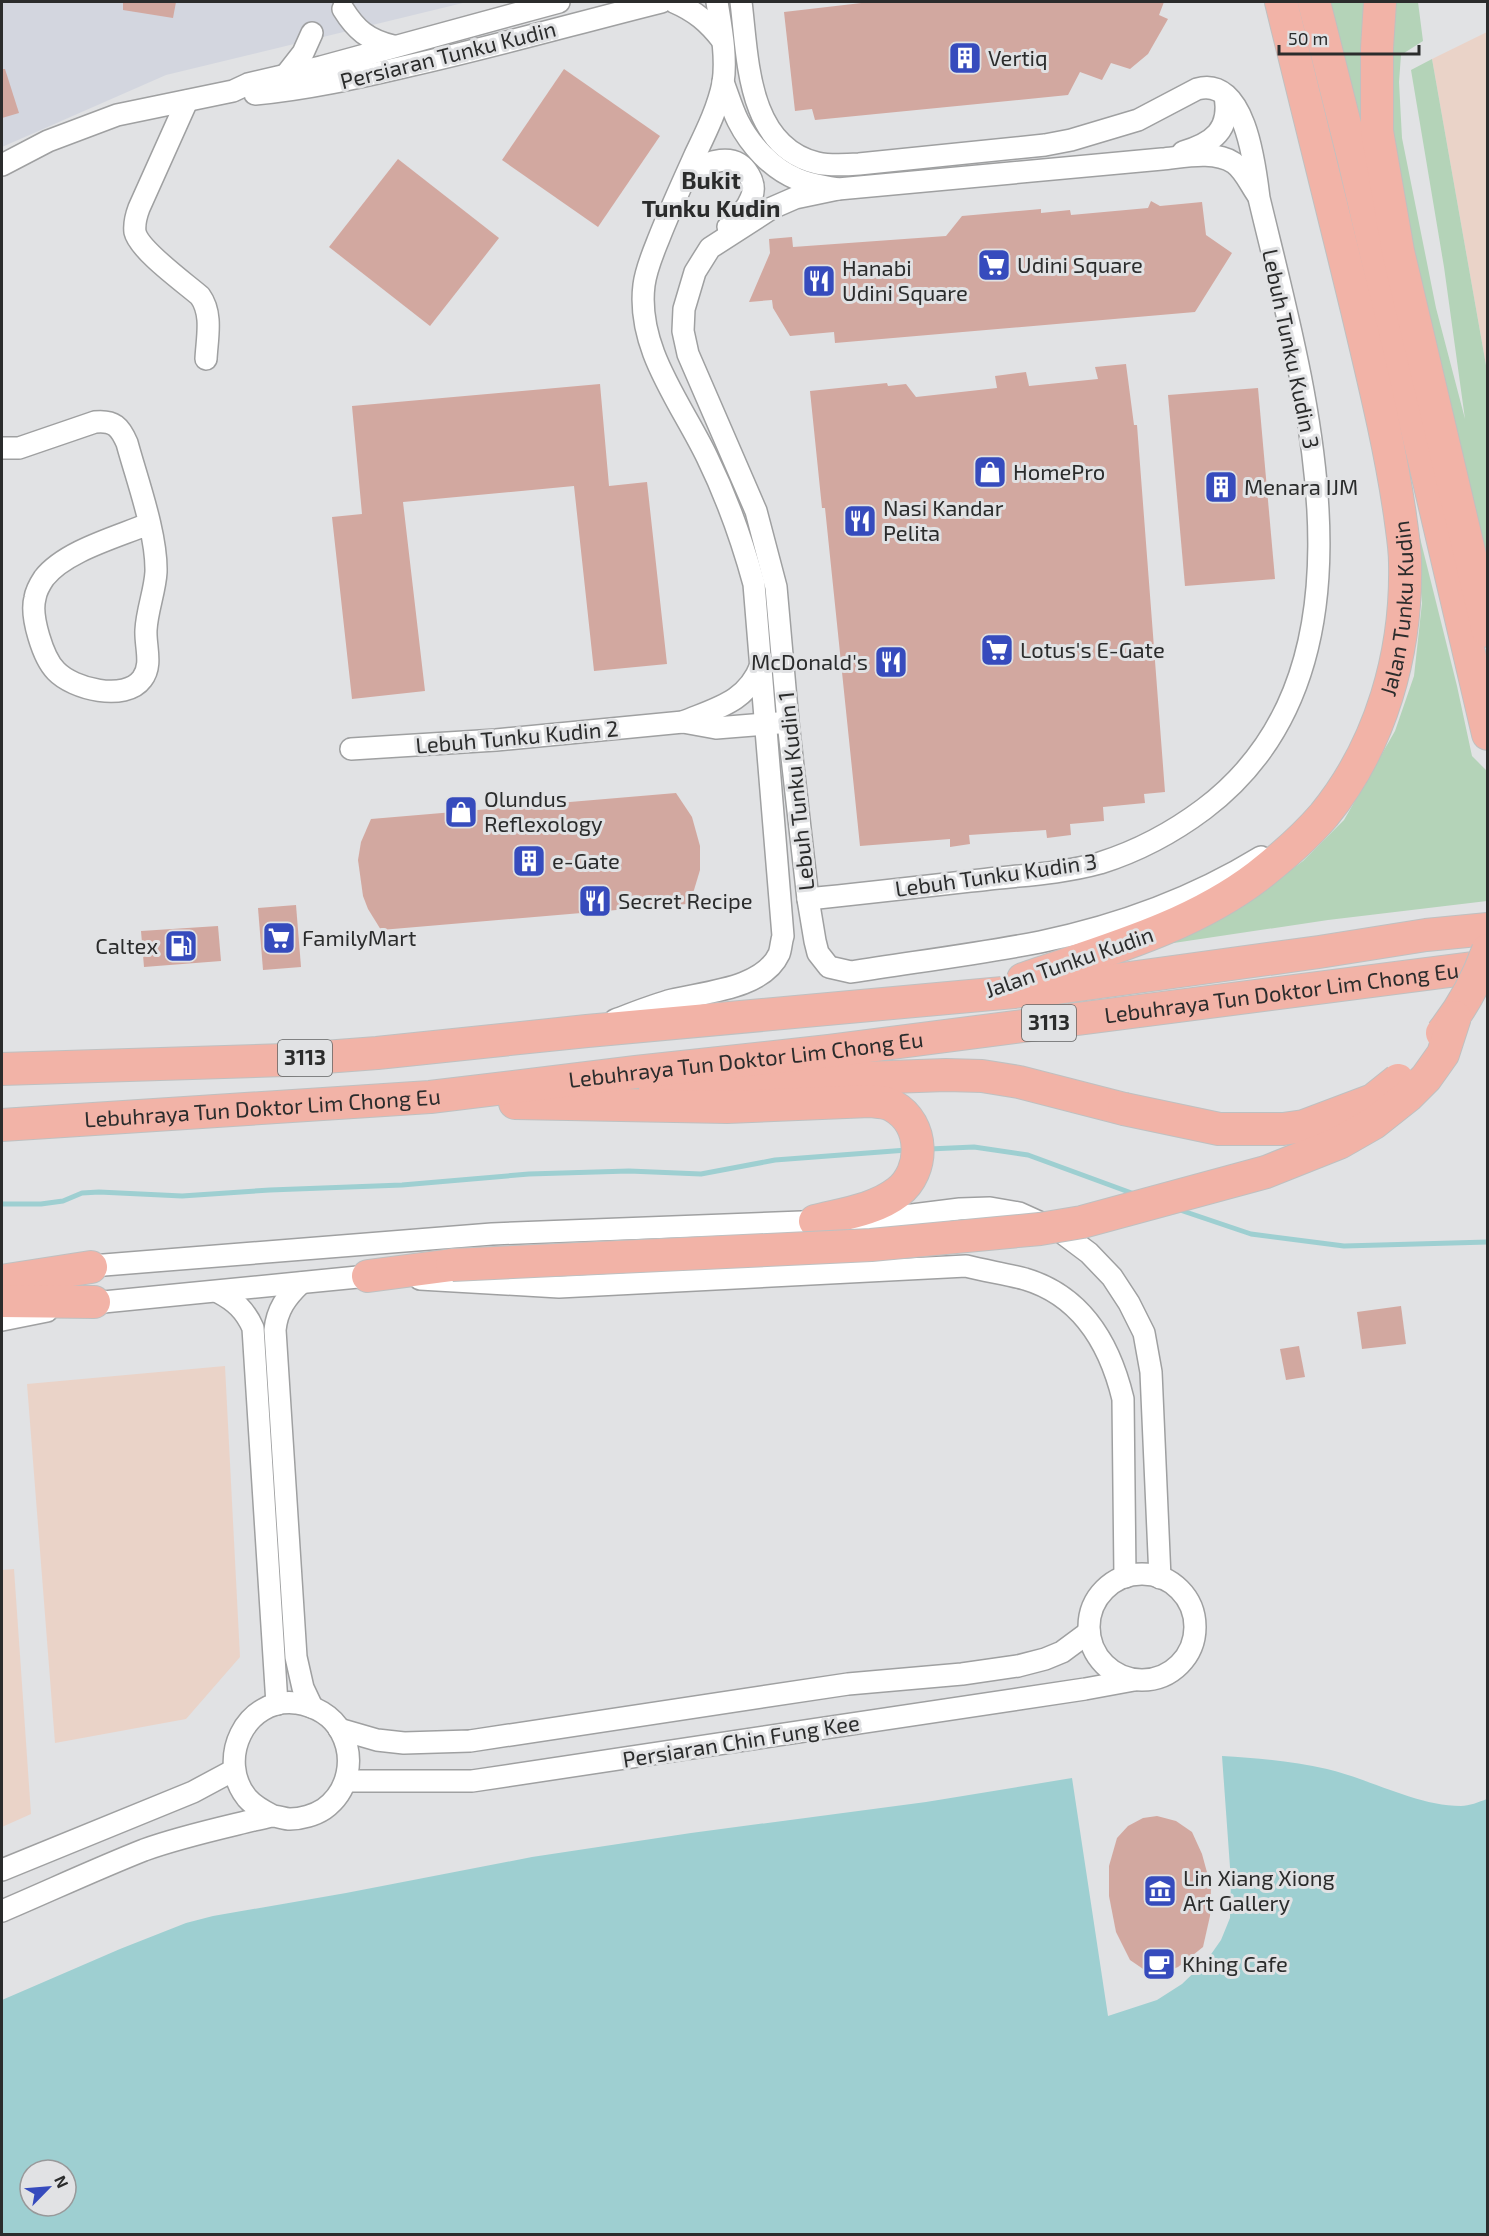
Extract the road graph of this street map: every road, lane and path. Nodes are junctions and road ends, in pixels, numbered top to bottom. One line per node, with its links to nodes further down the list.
1 (560, 2): 12 (street, Persiaran Tunku Kudin)
2 (661, 2): 13 (street, Persiaran Tunku Kudin)
3 (674, 2): 11 (street)
4 (717, 2): 11 (street, Lebuh Tunku Kudin 1)
5 (741, 2): 17 (street)
6 (1281, 2): 37 (highway, Jalan Tunku Kudin)
7 (1314, 2): 27 (highway, Jalan Tunku Kudin)
8 (1380, 2): 25 (highway)
9 (343, 9): 12 (street)
10 (312, 33): 14 (street)
11 (722, 40): 15 (street, Lebuh Tunku Kudin 1)
12 (393, 46): 13 (street, Persiaran Tunku Kudin)
13 (340, 72): 14 (street, Persiaran Tunku Kudin); 16 (street, Persiaran Tunku Kudin)
14 (285, 76): 16 (street, Persiaran Tunku Kudin)
15 (723, 82): 21 (street, Lebuh Tunku Kudin 1); 22 (street, Lebuh Tunku Kudin 3)
16 (232, 91): 18 (street, Persiaran Tunku Kudin)
17 (1225, 96): 19 (street, Lebuh Tunku Kudin 3); 23 (street, Lebuh Tunku Kudin 3)
18 (187, 101): 20 (street, Persiaran Tunku Kudin); 26 (street)
19 (1162, 159): 22 (street, Lebuh Tunku Kudin 3); 23 (street, Lebuh Tunku Kudin 3)
20 (2, 165)
21 (688, 173): 24 (street); 31 (street, Lebuh Tunku Kudin 1)
22 (838, 189): 24 (street, Lebuh Tunku Kudin 1)
23 (1259, 198): 38 (street, Lebuh Tunku Kudin 3)
24 (710, 248): 33 (street, Lebuh Tunku Kudin 1)
25 (1398, 251): 27 (highway); 30 (highway)
26 (206, 359)
27 (1414, 418): 35 (highway, Jalan Tunku Kudin)
28 (2, 448): 29 (street)
29 (148, 524): 29 (street)
30 (1488, 631)
31 (762, 662): 32 (street, Lebuh Tunku Kudin 2); 34 (street, Lebuh Tunku Kudin 1)
32 (683, 722): 34 (street, Lebuh Tunku Kudin 2); 36 (street, Lebuh Tunku Kudin 2)
33 (788, 722): 34 (street, Lebuh Tunku Kudin 2); 38 (street, Lebuh Tunku Kudin 1)
34 (765, 724): 44 (street, Lebuh Tunku Kudin 1)
35 (1488, 734)
36 (351, 749)
37 (1323, 815): 38 (street, Lebuh Tunku Kudin 1); 42 (highway, Jalan Tunku Kudin)
38 (808, 899)
39 (1488, 929): 42 (highway, Lebuhraya Tun Doktor Lim Chong Eu / 3113)
40 (1488, 950): 43 (highway, bridge)
41 (1488, 966): 46 (highway, Lebuhraya Tun Doktor Lim Chong Eu / 3113)
42 (974, 996): 44 (highway, Lebuhraya Tun Doktor Lim Chong Eu / 3113)
43 (1455, 1017): 47 (highway, bridge); 53 (highway, bridge)
44 (587, 1031): 45 (highway, Lebuhraya Tun Doktor Lim Chong Eu / 3113)
45 (2, 1069)
46 (430, 1097): 47 (highway); 48 (highway, Lebuhraya Tun Doktor Lim Chong Eu / 3113)
47 (495, 1103): 50 (highway)
48 (2, 1125)
49 (960, 1209): 50 (street); 51 (street); 59 (street)
50 (815, 1221): 52 (street)
51 (966, 1266): 53 (street); 58 (street)
52 (90, 1267): 55 (highway)
53 (368, 1276): 54 (street)
54 (301, 1283): 56 (street); 63 (street)
55 (6, 1291): 57 (highway)
56 (218, 1292): 57 (street); 62 (street)
57 (94, 1302)
58 (1125, 1577): 59 (street); 60 (street)
59 (1160, 1578): 61 (street)
60 (1089, 1632): 61 (street); 64 (street, Persiaran Chin Fung Kee)
61 (1134, 1680): 66 (street, Persiaran Chin Fung Kee)
62 (277, 1704): 63 (street); 65 (street)
63 (312, 1707): 64 (street, Persiaran Chin Fung Kee)
64 (339, 1729): 66 (street)
65 (234, 1770): 67 (street); 68 (street)
66 (346, 1781): 67 (street)
67 (273, 1816): 69 (street)
68 (2, 1870)
69 (2, 1911)

